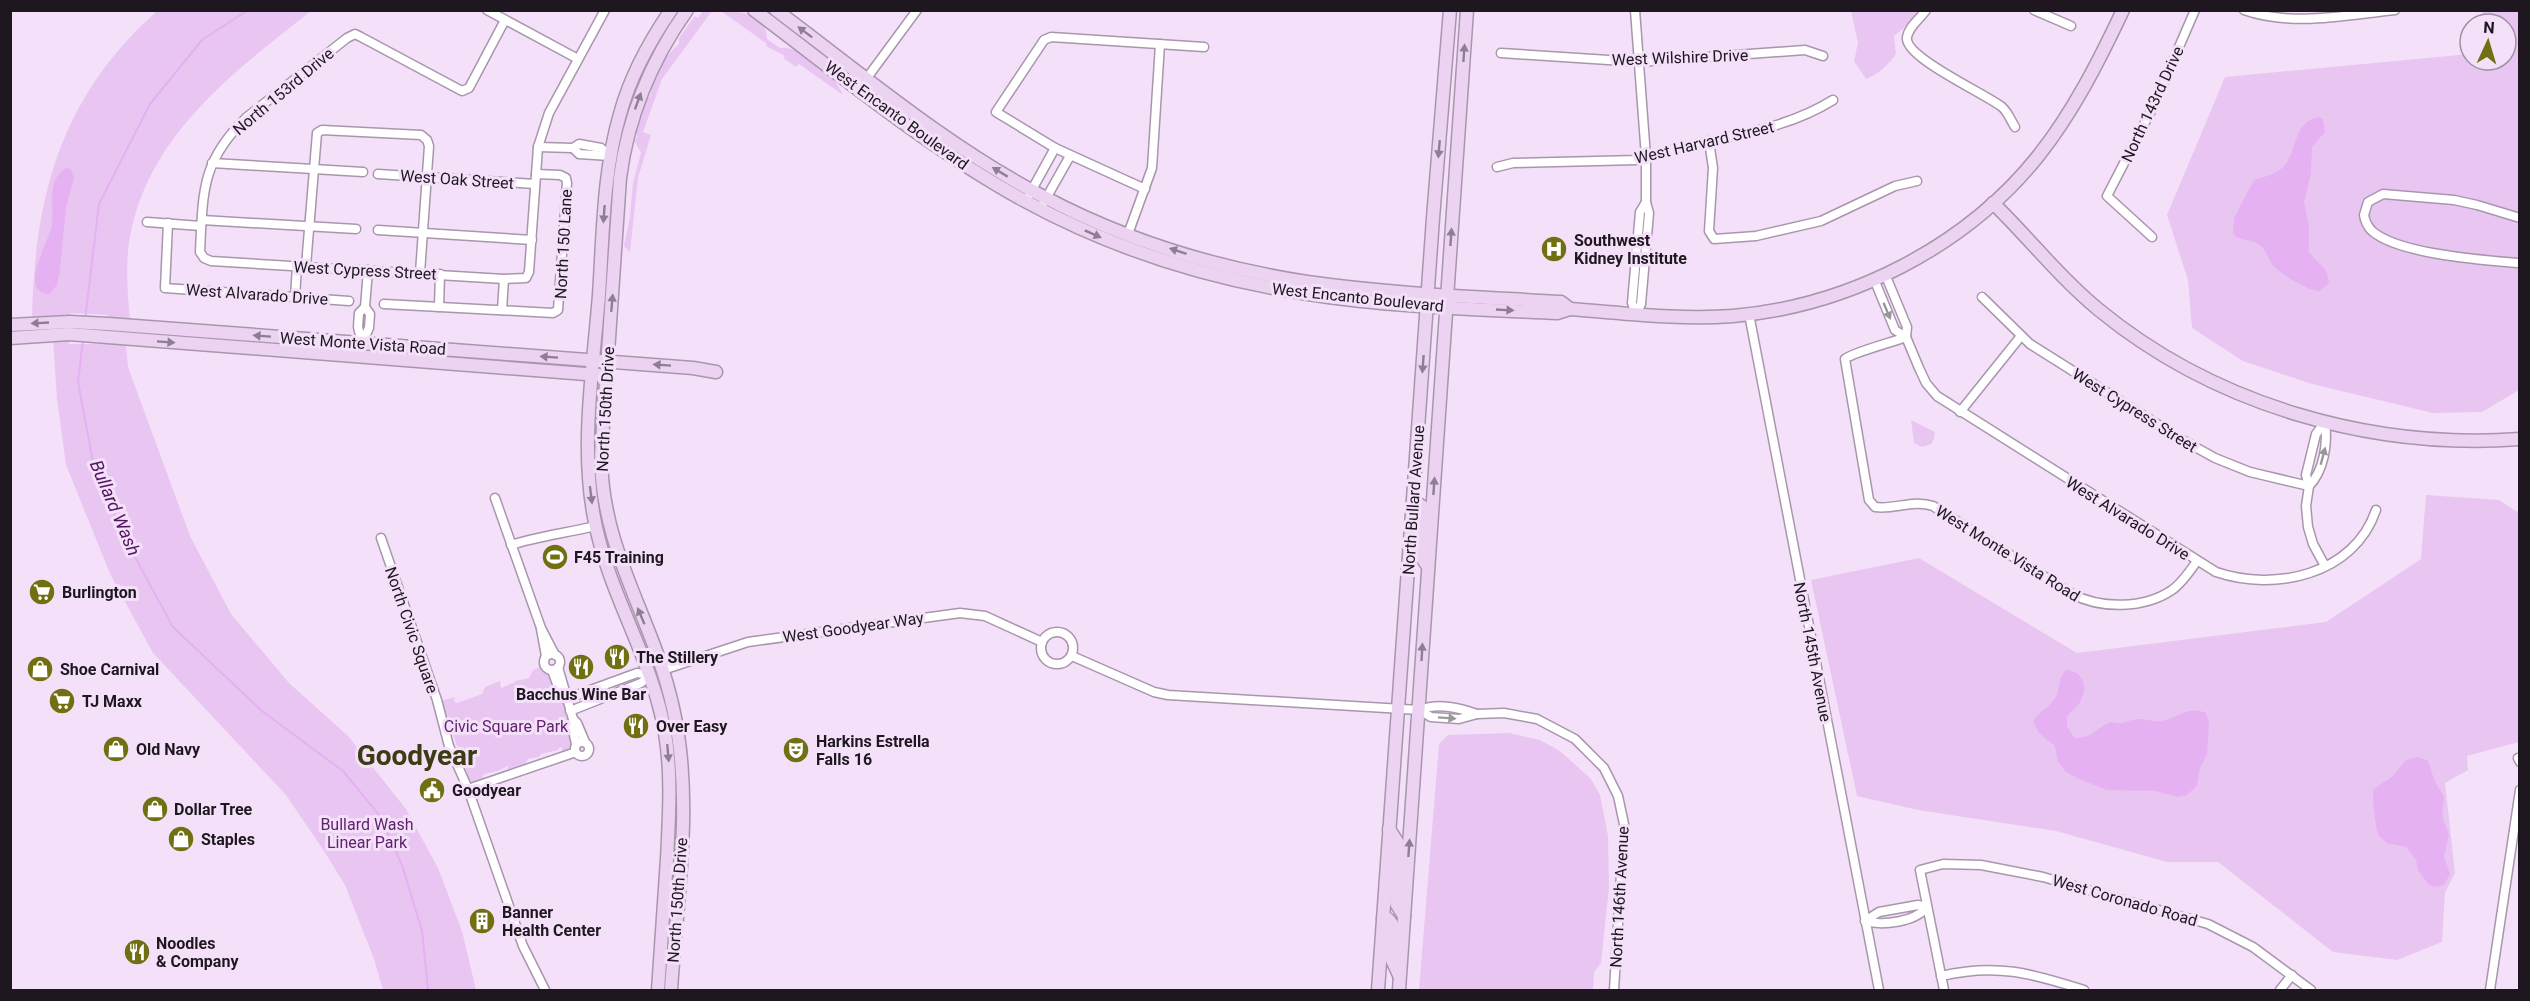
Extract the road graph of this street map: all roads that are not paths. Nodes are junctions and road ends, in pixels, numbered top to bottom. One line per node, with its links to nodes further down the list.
1 (487, 10): 18 (street)
2 (605, 10): 24 (street)
3 (671, 10): 35 (main road, North 150th Drive)
4 (687, 10): 35 (main road, North 150th Drive, one-way to 4)
5 (754, 10): 26 (main road, West Encanto Boulevard)
6 (776, 10): 26 (main road, West Encanto Boulevard, one-way to 6)
7 (1450, 10): 27 (main road, North Bullard Avenue)
8 (1467, 10): 30 (main road, North Bullard Avenue, one-way to 8)
9 (1635, 10): 25 (street)
10 (1926, 10): 29 (street)
11 (2034, 10): 19 (street)
12 (2123, 10): 50 (main road, West Encanto Boulevard)
13 (2195, 10): 60 (street, North 143rd Drive)
14 (2244, 10): 17 (street)
15 (2395, 10): 17 (street)
16 (913, 12): 26 (street)
17 (2336, 13)
18 (505, 20): 24 (street); 37 (street, North 153rd Drive)
19 (2071, 26)
20 (1160, 44): 21 (street); 33 (street); 47 (street)
21 (1204, 47)
22 (1501, 53): 25 (street, West Wilshire Drive)
23 (1823, 56): 25 (street, West Wilshire Drive)
24 (578, 59): 32 (street)
25 (1639, 62): 36 (street)
26 (863, 83): 48 (main road, West Encanto Boulevard)
27 (1445, 91): 30 (main road); 74 (main road, North Bullard Avenue, one-way to 74)
28 (1833, 100): 31 (street, West Harvard Street)
29 (2015, 127)
30 (1459, 129): 76 (main road, North Bullard Avenue, one-way to 30)
31 (1709, 141): 36 (street, West Harvard Street); 45 (street)
32 (538, 147): 35 (street); 42 (street)
33 (1055, 148): 34 (street); 48 (street)
34 (1070, 156): 47 (street); 49 (street)
35 (617, 157): 88 (main road, North 150th Drive)
36 (1646, 157): 38 (street, West Harvard Street); 80 (street)
37 (212, 163): 39 (street); 54 (street, North 153rd Drive)
38 (1497, 167)
39 (313, 169): 40 (street); 43 (street); 55 (street)
40 (363, 172)
41 (378, 174): 43 (street, West Oak Street)
42 (536, 174): 44 (street, West Oak Street); 46 (street)
43 (427, 177): 46 (street, West Oak Street); 58 (street)
44 (566, 178): 79 (street, North 150 Lane)
45 (1917, 181)
46 (535, 184): 61 (street)
47 (1145, 189): 59 (street)
48 (1029, 196): 49 (main road, West Encanto Boulevard)
49 (1043, 203): 59 (main road, West Encanto Boulevard); 67 (main road, West Encanto Boulevard, one-way to 67)
50 (1994, 203): 69 (main road, West Encanto Boulevard); 93 (main road)
51 (2520, 218): 63 (street)
52 (147, 222): 53 (street)
53 (168, 223): 54 (street); 72 (street, West Alvarado Drive)
54 (202, 223): 55 (street); 62 (street, North 153rd Drive)
55 (308, 226): 56 (street); 64 (street)
56 (356, 229)
57 (378, 230): 58 (street)
58 (422, 233): 61 (street); 66 (street)
59 (1128, 234): 67 (main road, West Encanto Boulevard, one-way to 59)
60 (2152, 237)
61 (532, 240): 70 (street, West Cypress Street)
62 (204, 258): 64 (street, West Cypress Street)
63 (2519, 262)
64 (302, 266): 65 (street, West Cypress Street); 72 (street)
65 (368, 270): 66 (street, West Cypress Street); 87 (street)
66 (420, 273): 68 (street, West Cypress Street)
67 (1233, 273): 74 (main road, West Encanto Boulevard)
68 (440, 274): 70 (street, West Cypress Street); 78 (street)
69 (1886, 274): 71 (main road, West Encanto Boulevard); 85 (street, West Alvarado Drive)
70 (504, 279): 79 (street)
71 (1874, 279): 81 (main road, West Encanto Boulevard); 85 (street, West Alvarado Drive, one-way to 85)
72 (295, 297): 75 (street, West Alvarado Drive)
73 (1982, 297): 84 (street, West Cypress Street)
74 (1427, 299): 76 (main road, West Encanto Boulevard); 97 (main road, North Bullard Avenue, one-way to 97)
75 (349, 301)
76 (1447, 301): 80 (main road, West Encanto Boulevard); 103 (main road, North Bullard Avenue, one-way to 76)
77 (384, 304): 78 (street)
78 (438, 307): 79 (street)
79 (502, 310)
80 (1636, 314): 81 (main road, West Encanto Boulevard)
81 (1749, 314): 121 (street, North 145th Avenue)
82 (10, 324): 83 (main road, West Monte Vista Road, one-way to 82)
83 (70, 328): 86 (main road, West Monte Vista Road); 87 (main road, West Monte Vista Road)
84 (2021, 336): 92 (street); 95 (street, West Cypress Street)
85 (1906, 337): 92 (street, West Alvarado Drive); 102 (street, West Monte Vista Road)
86 (10, 338)
87 (362, 350): 88 (main road, West Monte Vista Road, one-way to 87); 90 (main road, West Monte Vista Road)
88 (600, 361): 89 (main road, West Monte Vista Road, one-way to 88); 90 (main road, North 150th Drive); 91 (main road, North 150th Drive)
89 (716, 372)
90 (593, 374): 91 (main road, West Monte Vista Road); 99 (main road, North 150th Drive, one-way to 99)
91 (606, 375): 109 (main road, North 150th Drive, one-way to 91)
92 (1960, 412): 102 (street, West Alvarado Drive)
93 (2325, 422): 94 (main road); 95 (street)
94 (2520, 439)
95 (2309, 486): 104 (street)
96 (495, 498): 101 (street)
97 (1414, 501): 103 (main road); 112 (main road, North Bullard Avenue)
98 (2376, 510): 104 (street, West Alvarado Drive)
99 (596, 526): 101 (street); 110 (main road, North 150th Drive)
100 (381, 538): 115 (street, North Civic Square)
101 (511, 545): 106 (street)
102 (2197, 561): 104 (street, West Alvarado Drive)
103 (1427, 565): 113 (main road, North Bullard Avenue, one-way to 103)
104 (2325, 566)
105 (1042, 642): 107 (street); 107 (street); 109 (street, West Goodyear Way)
106 (551, 655): 108 (street); 108 (street)
107 (1072, 656): 112 (street)
108 (555, 668): 111 (street)
109 (663, 670): 110 (main road); 127 (main road, North 150th Drive)
110 (651, 675): 111 (street); 114 (street); 126 (main road, North 150th Drive, one-way to 126)
111 (564, 695): 114 (street)
112 (1397, 709): 113 (street, North 146th Avenue); 117 (main road, North Bullard Avenue)
113 (1419, 710): 119 (main road, North Bullard Avenue, one-way to 113); 129 (street, North 146th Avenue)
114 (571, 715): 115 (street)
115 (468, 789): 125 (street, North Civic Square)
116 (2520, 790): 135 (street)
117 (1389, 829): 119 (main road); 120 (main road, North Bullard Avenue)
118 (1927, 907): 121 (street); 122 (street, West Coronado Road); 123 (street)
119 (1404, 916): 124 (main road, North Bullard Avenue)
120 (1383, 918): 124 (main road); 128 (main road, North Bullard Avenue)
121 (1865, 921): 130 (street, North 145th Avenue)
122 (2292, 975): 133 (street); 134 (street, West Coronado Road)
123 (1941, 976): 131 (street); 132 (street)
124 (1400, 984)
125 (545, 990)
126 (658, 990)
127 (671, 990)
128 (1378, 990)
129 (1614, 990)
130 (1879, 990)
131 (1944, 990)
132 (2084, 990)
133 (2280, 990)
134 (2311, 990)
135 (2490, 990)

